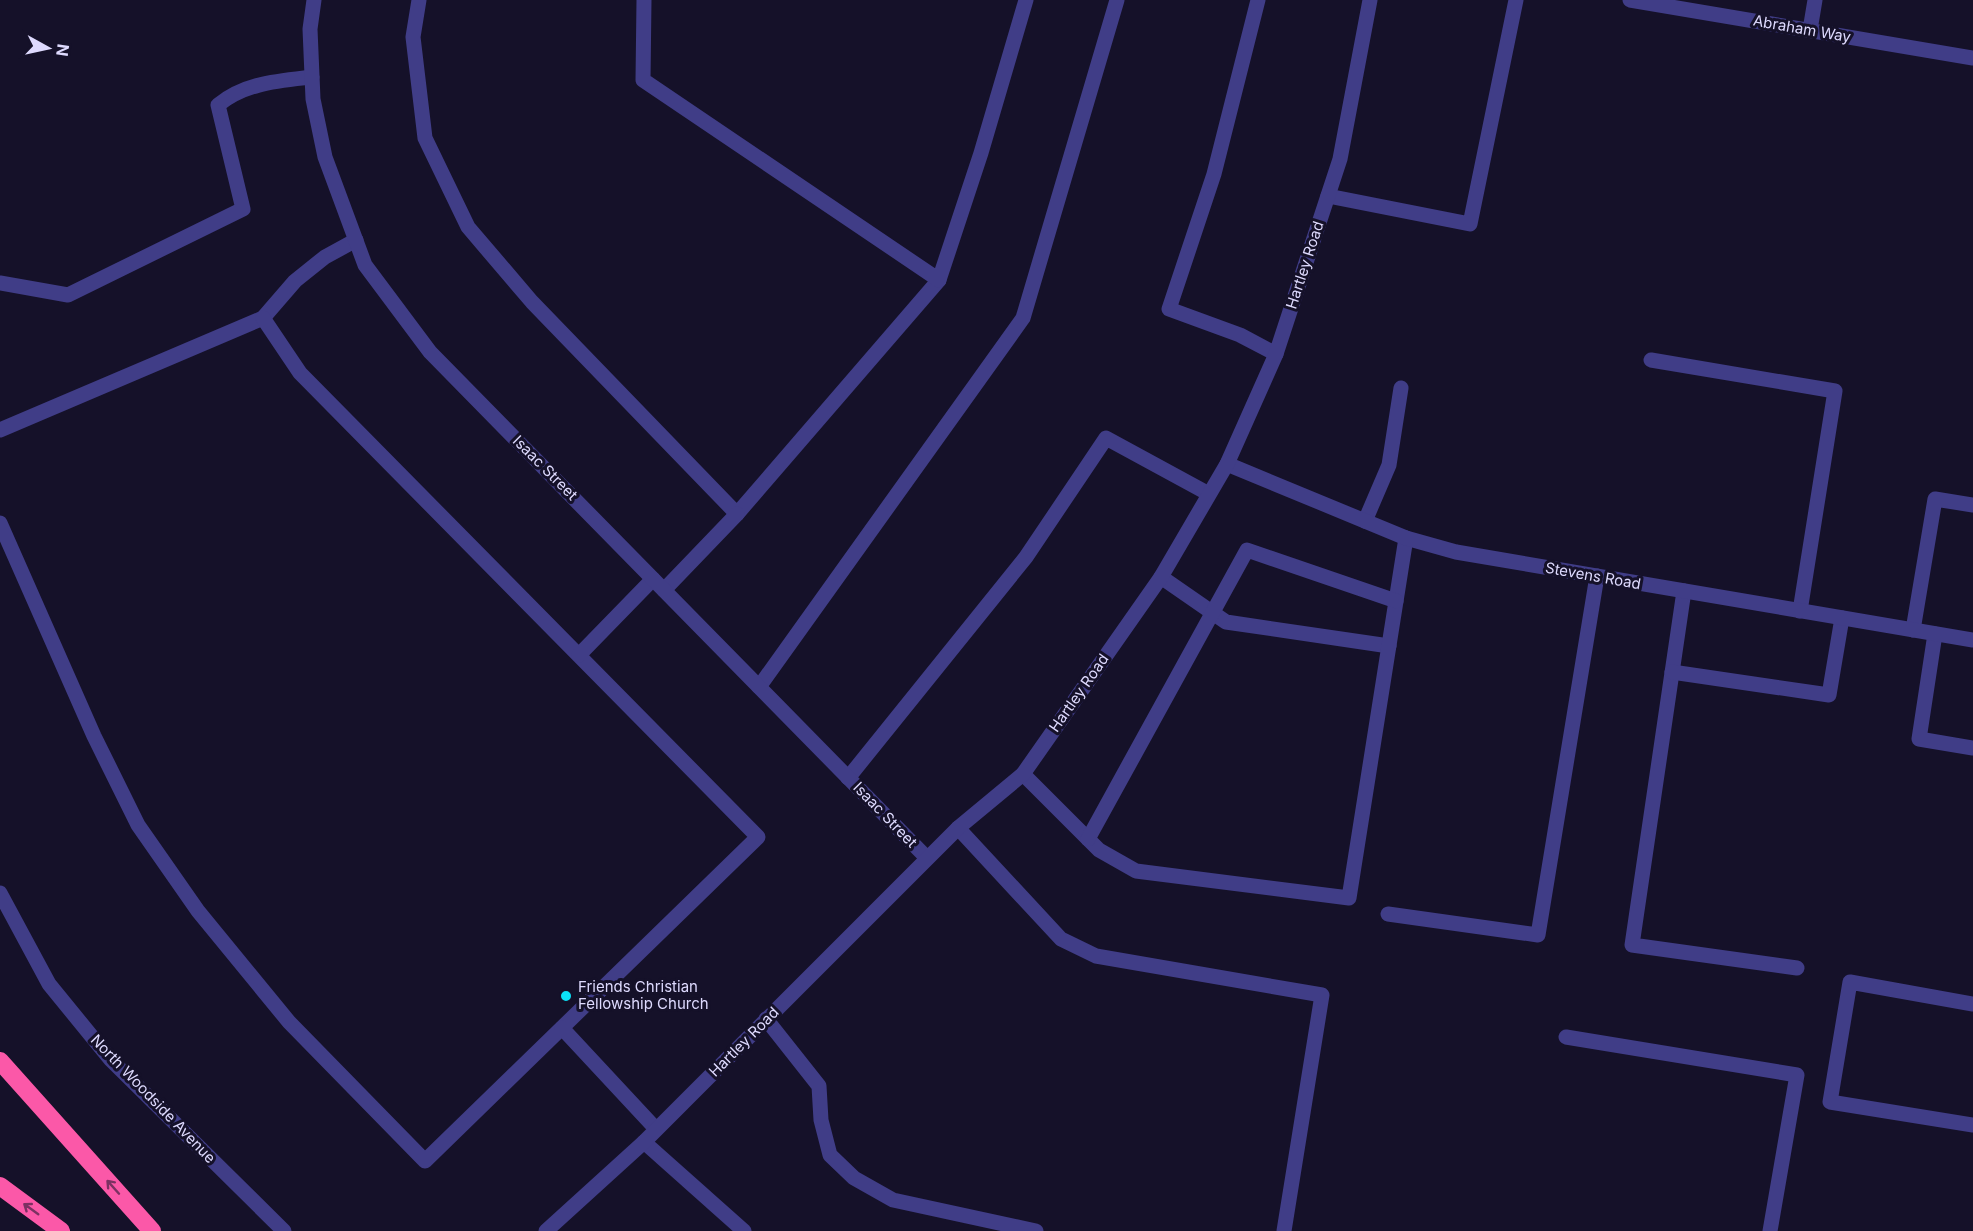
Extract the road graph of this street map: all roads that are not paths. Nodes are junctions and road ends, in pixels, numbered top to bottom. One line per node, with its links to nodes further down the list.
1 (314, 0): 13 (street, Isaac Street)
2 (419, 0): 26 (street)
3 (644, 0): 16 (street)
4 (1117, 0): 44 (street)
5 (1258, 0): 19 (street)
6 (1370, 0): 14 (street, Hartley Road)
7 (1516, 0): 14 (street)
8 (1630, 0): 11 (street, Abraham Way)
9 (1815, 0): 11 (street)
10 (1023, 1): 16 (street)
11 (1810, 30): 12 (street, Abraham Way)
12 (1973, 58)
13 (312, 77): 15 (street, Isaac Street); 17 (street)
14 (1328, 196): 19 (street, Hartley Road)
15 (356, 240): 18 (street); 32 (street, Isaac Street)
16 (939, 280): 26 (street)
17 (0, 282)
18 (263, 318): 22 (street); 42 (street)
19 (1276, 354): 23 (street, Hartley Road)
20 (1651, 360): 35 (street)
21 (1401, 388): 27 (street)
22 (0, 430)
23 (1227, 464): 24 (street, Hartley Road); 27 (street, Stevens Road)
24 (1209, 494): 31 (street, Hartley Road); 47 (street)
25 (1973, 505): 38 (street)
26 (737, 514): 32 (street)
27 (1365, 521): 29 (street, Stevens Road)
28 (0, 523): 56 (street)
29 (1406, 538): 30 (street, Stevens Road); 34 (street)
30 (1597, 576): 33 (street, Stevens Road); 52 (street)
31 (1161, 578): 36 (street); 46 (street, Hartley Road)
32 (658, 584): 42 (street); 44 (street, Isaac Street)
33 (1684, 591): 35 (street, Stevens Road); 43 (street)
34 (1396, 601): 36 (street); 41 (street)
35 (1800, 610): 37 (street, Stevens Road)
36 (1212, 611): 41 (street); 49 (street)
37 (1842, 618): 38 (street, Stevens Road); 43 (street)
38 (1913, 630): 39 (street, Stevens Road)
39 (1935, 634): 40 (street, Stevens Road); 45 (street)
40 (1973, 640)
41 (1389, 646): 49 (street)
42 (579, 655): 56 (street)
43 (1672, 672): 53 (street)
44 (759, 687): 47 (street, Isaac Street)
45 (1973, 748)
46 (1023, 774): 48 (street, Hartley Road); 49 (street)
47 (848, 778): 50 (street, Isaac Street)
48 (958, 828): 50 (street, Hartley Road); 70 (street)
49 (1088, 839)
50 (927, 858): 55 (street, Hartley Road)
51 (0, 893): 67 (street, North Woodside Avenue)
52 (1388, 914)
53 (1797, 968)
54 (1973, 1004): 59 (street)
55 (766, 1019): 60 (street, Hartley Road); 63 (street)
56 (562, 1028): 60 (street)
57 (1566, 1037): 71 (street)
58 (0, 1061): 66 (highway, one-way to 58)
59 (1973, 1125)
60 (656, 1129): 61 (street, Hartley Road)
61 (644, 1142): 64 (street); 68 (street, Hartley Road)
62 (0, 1186): 65 (highway, one-way to 62)
63 (991, 1227): 69 (street)
64 (741, 1230)
65 (61, 1231)
66 (152, 1231)
67 (284, 1231)
68 (546, 1231)
69 (1036, 1231)
70 (1284, 1231)
71 (1770, 1231)

